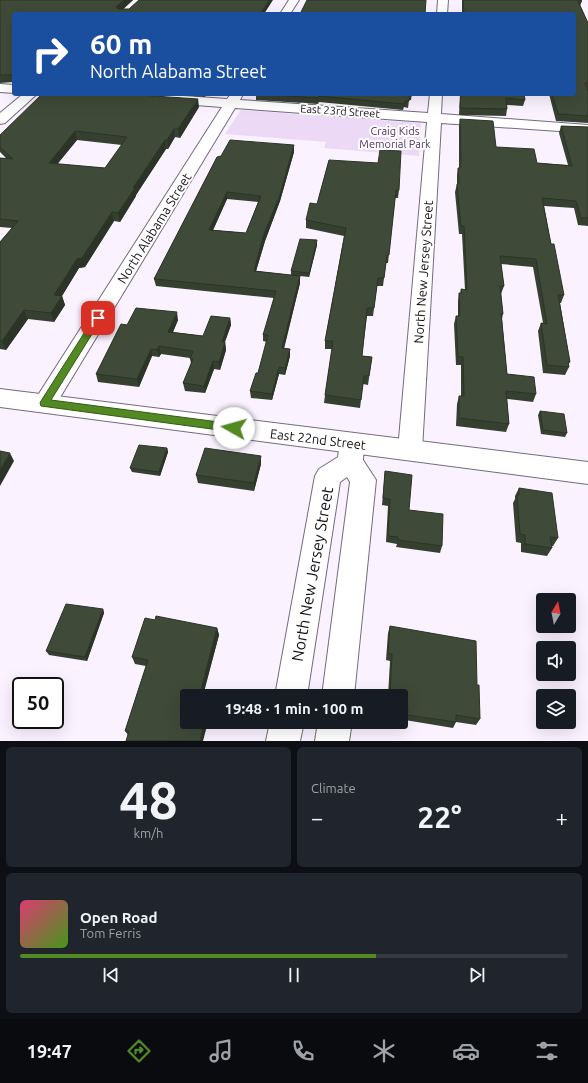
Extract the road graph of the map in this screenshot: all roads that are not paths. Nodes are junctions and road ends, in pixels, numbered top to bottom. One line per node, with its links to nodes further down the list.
1 (294, 0): 3 (street)
2 (444, 0): 4 (street)
3 (286, 12)
4 (442, 12)
5 (0, 88): 6 (street)
6 (12, 89)
7 (29, 96): 12 (street)
8 (436, 96): 11 (street, North New Jersey Street)
9 (155, 98): 10 (street, East 23rd Street)
10 (234, 99): 11 (street, East 23rd Street); 15 (street, North Alabama Street)
11 (435, 118): 13 (street, East 23rd Street); 16 (street, North New Jersey Street)
12 (0, 120)
13 (588, 129)
14 (0, 398): 15 (street, East 22nd Street)
15 (45, 403): 17 (street, East 22nd Street)
16 (410, 450): 17 (street, East 22nd Street); 18 (street, East 22nd Street)
17 (351, 453): 19 (street, North New Jersey Street); 20 (street)
18 (588, 473)
19 (292, 689)
20 (339, 689)
21 (286, 729): 23 (street)
22 (334, 729): 24 (street)
23 (284, 741)
24 (332, 741)

